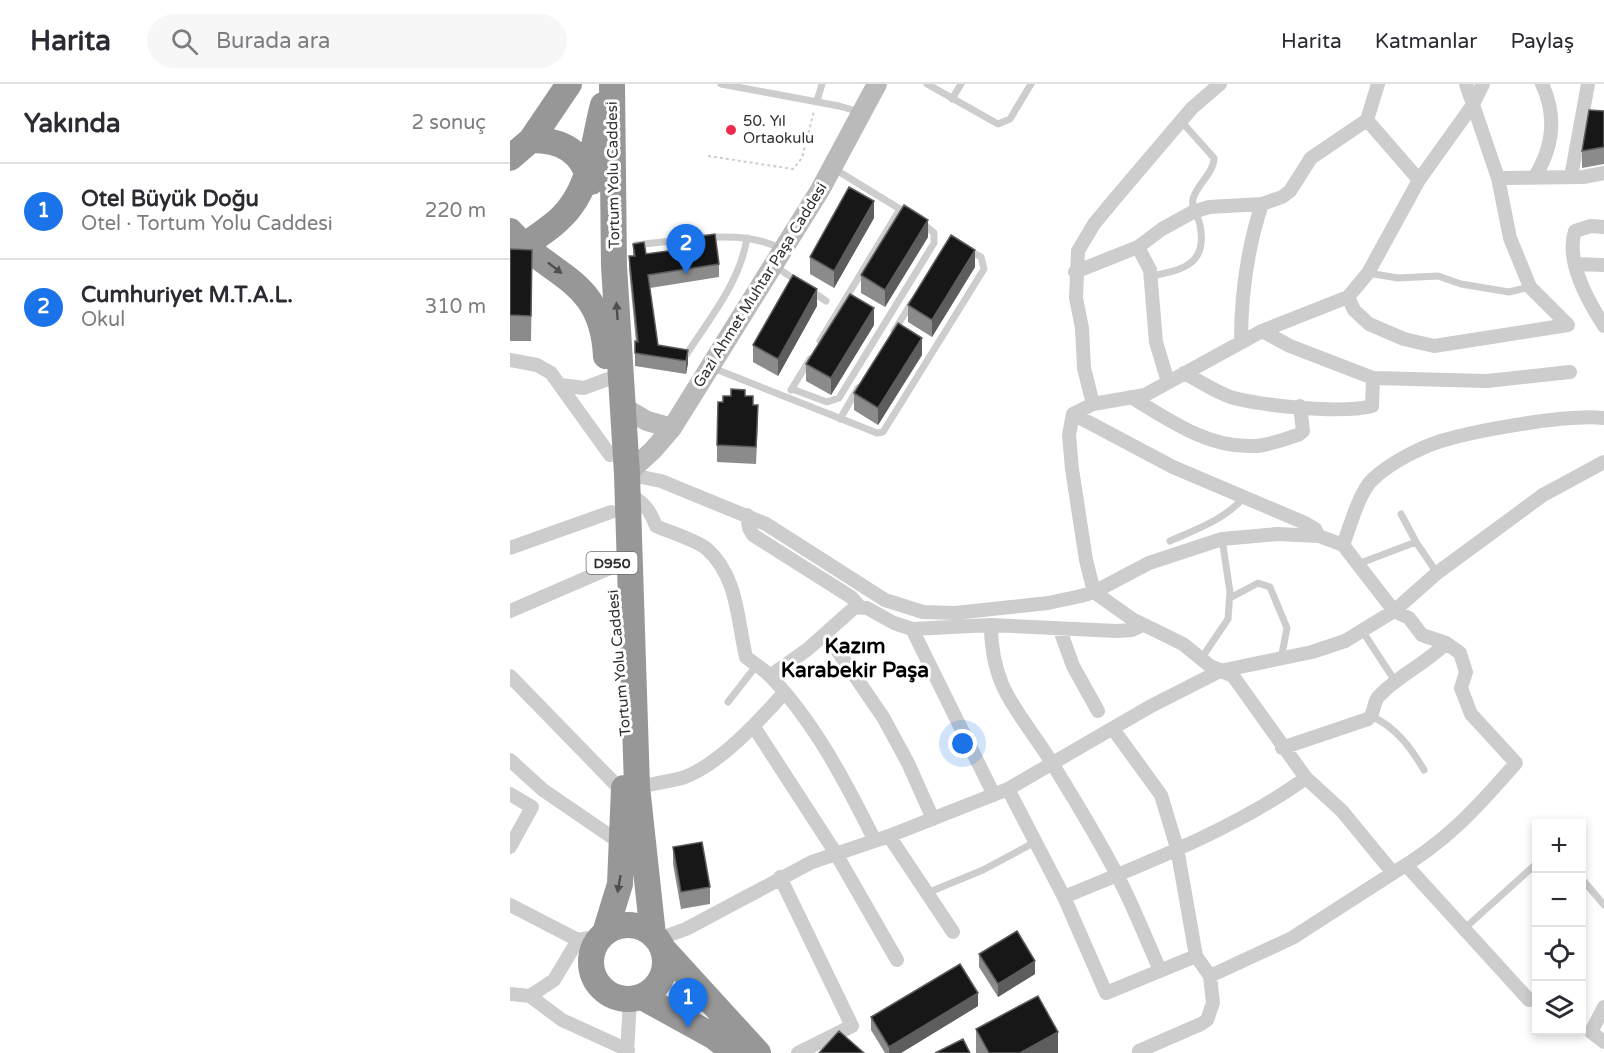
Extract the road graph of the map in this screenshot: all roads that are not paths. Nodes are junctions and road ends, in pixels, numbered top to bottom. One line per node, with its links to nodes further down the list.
1 (569, 84): 22 (highway)
2 (598, 84): 25 (highway)
3 (611, 84): 25 (highway, Tortum Yolu Caddesi); 43 (highway, Tortum Yolu Caddesi)
4 (721, 84): 17 (lane)
5 (822, 84): 17 (lane)
6 (878, 84): 19 (street, Gazi Ahmet Muhtar Paşa Caddesi)
7 (927, 84): 16 (lane)
8 (961, 84): 16 (lane)
9 (1031, 84): 16 (lane)
10 (1220, 84): 21 (street)
11 (1378, 84): 20 (street)
12 (1466, 84): 18 (street)
13 (1482, 84): 18 (street)
14 (1542, 84): 29 (street)
15 (1588, 84): 27 (street)
16 (952, 99)
17 (817, 101): 19 (lane)
18 (1472, 106): 28 (street); 30 (street)
19 (861, 113): 24 (street, Gazi Ahmet Muhtar Paşa Caddesi)
20 (1366, 120): 30 (street); 31 (street)
21 (1181, 121): 33 (lane); 44 (street)
22 (531, 140): 23 (highway); 25 (highway, Tortum Yolu Caddesi)
23 (510, 158)
24 (832, 167): 32 (lane); 40 (street, Gazi Ahmet Muhtar Paşa Caddesi)
25 (588, 172): 36 (highway, Tortum Yolu Caddesi); 43 (highway, Tortum Yolu Caddesi)
26 (1604, 173): 27 (street)
27 (1571, 177): 29 (street)
28 (1498, 178): 29 (street); 47 (street)
29 (1534, 178)
30 (1419, 180): 45 (street)
31 (1262, 204): 33 (street); 54 (street)
32 (900, 209): 65 (lane); 65 (lane)
33 (1193, 212): 39 (street); 46 (lane)
34 (1604, 227): 41 (street)
35 (747, 238): 38 (lane); 40 (lane); 55 (lane)
36 (515, 242): 62 (highway, Tortum Yolu Caddesi / D950, one-way to 62)
37 (958, 244): 73 (lane)
38 (636, 245)
39 (1138, 247): 44 (street); 46 (street)
40 (778, 257): 50 (lane); 57 (street, Gazi Ahmet Muhtar Paşa Caddesi)
41 (1576, 264): 42 (street); 51 (street)
42 (1604, 265)
43 (614, 266): 70 (highway, Tortum Yolu Caddesi, one-way to 43)
44 (1075, 272): 68 (street)
45 (1368, 273): 47 (lane); 49 (street)
46 (1151, 276): 63 (street)
47 (1530, 287): 49 (street)
48 (916, 296): 53 (lane)
49 (1348, 297): 52 (street)
50 (826, 301)
51 (1604, 326)
52 (1262, 331): 54 (street); 61 (street)
53 (890, 337)
54 (1241, 342): 59 (street)
55 (686, 355)
56 (510, 360): 64 (street)
57 (710, 367): 67 (lane); 74 (street, Gazi Ahmet Muhtar Paşa Caddesi)
58 (1570, 372): 61 (street)
59 (1184, 373): 63 (street); 69 (street)
60 (865, 378): 73 (lane)
61 (1373, 378): 69 (street)
62 (608, 379): 64 (street); 76 (highway, Tortum Yolu Caddesi / D950)
63 (1168, 382): 66 (street)
64 (561, 385): 76 (street)
65 (792, 389): 67 (lane)
66 (1131, 397): 68 (street); 69 (street)
67 (787, 398): 73 (lane)
68 (1093, 404): 71 (street)
69 (1300, 406)
70 (623, 407): 74 (street); 76 (highway, Tortum Yolu Caddesi)
71 (1073, 414): 77 (street); 89 (street)
72 (1604, 418): 84 (street)
73 (840, 419)
74 (672, 428): 76 (street, Gazi Ahmet Muhtar Paşa Caddesi)
75 (1604, 462): 88 (street)
76 (619, 484): 79 (street); 85 (street); 87 (highway, Tortum Yolu Caddesi / D950); 103 (street); 121 (highway, Tortum Yolu Caddesi)
77 (1244, 497): 80 (street); 82 (lane)
78 (1401, 514): 83 (lane)
79 (747, 515): 89 (street); 91 (street)
80 (1319, 536): 81 (street); 84 (street)
81 (1222, 539): 89 (street); 90 (lane)
82 (1170, 541)
83 (1416, 542): 86 (lane); 88 (lane)
84 (1343, 545): 86 (street)
85 (510, 548)
86 (1358, 564): 93 (street)
87 (612, 567): 92 (street); 121 (highway, Tortum Yolu Caddesi / D950)
88 (1437, 573): 93 (street)
89 (1094, 592): 95 (street)
90 (1230, 597): 101 (lane); 102 (lane)
91 (860, 606): 96 (street); 99 (street)
92 (510, 611)
93 (1394, 611): 98 (street); 100 (street)
94 (991, 625): 96 (street); 97 (street); 116 (street)
95 (1143, 625): 97 (street); 101 (street)
96 (912, 629): 123 (street)
97 (1060, 630): 110 (street)
98 (1363, 632): 102 (street); 107 (lane)
99 (826, 634): 106 (street); 125 (street)
100 (1446, 643): 107 (street); 133 (street)
101 (1201, 659): 104 (street)
102 (1281, 659): 104 (street)
103 (756, 666): 106 (street); 109 (lane)
104 (1220, 671): 113 (street); 114 (street)
105 (510, 676): 121 (street)
106 (770, 676): 108 (street)
107 (1395, 681): 111 (street)
108 (784, 693): 112 (street); 127 (street)
109 (728, 702)
110 (1098, 711)
111 (1371, 716): 114 (street); 117 (lane)
112 (754, 727): 121 (street); 132 (street)
113 (1113, 729): 116 (street); 131 (street)
114 (1282, 747): 118 (street)
115 (510, 760): 120 (street)
116 (1053, 765): 119 (street); 136 (street)
117 (1424, 770)
118 (1305, 778): 131 (street); 135 (street)
119 (1008, 789): 123 (street); 128 (street)
120 (543, 790): 124 (street); 129 (street)
121 (630, 790): 129 (highway, Tortum Yolu Caddesi / D950); 146 (highway, Tortum Yolu Caddesi)
122 (510, 794): 124 (street)
123 (994, 795): 125 (street)
124 (532, 807): 130 (street)
125 (933, 819): 126 (street)
126 (889, 836): 127 (street); 139 (street)
127 (874, 839): 132 (street)
128 (1035, 842): 139 (lane); 140 (street)
129 (622, 844): 145 (highway, Tortum Yolu Caddesi / D950, one-way to 145)
130 (510, 847)
131 (1177, 848): 136 (street); 147 (street)
132 (834, 852): 137 (street); 148 (street)
133 (1406, 865): 135 (street); 143 (street)
134 (1532, 868): 143 (lane)
135 (1393, 873): 150 (street)
136 (1117, 875): 140 (street); 149 (street)
137 (780, 877): 146 (street); 161 (street)
138 (1586, 885): 142 (lane)
139 (927, 893): 144 (street)
140 (1064, 897): 149 (street)
141 (510, 905): 145 (street)
142 (1604, 905)
143 (1465, 928): 154 (street)
144 (953, 932)
145 (595, 936): 146 (highway); 152 (street); 153 (highway, Tortum Yolu Caddesi)
146 (658, 941): 153 (highway, Tortum Yolu Caddesi); 160 (highway)
147 (1196, 956): 149 (street); 150 (street)
148 (897, 960)
149 (1160, 970)
150 (1210, 976): 157 (street)
151 (510, 994): 152 (street)
152 (530, 996): 158 (street)
153 (636, 998): 158 (street); 159 (highway, Tortum Yolu Caddesi)
154 (1529, 1000)
155 (1604, 1007): 156 (street)
156 (1604, 1042)
157 (1139, 1051)
158 (627, 1052)
159 (735, 1053)
160 (758, 1053)
161 (798, 1053)

